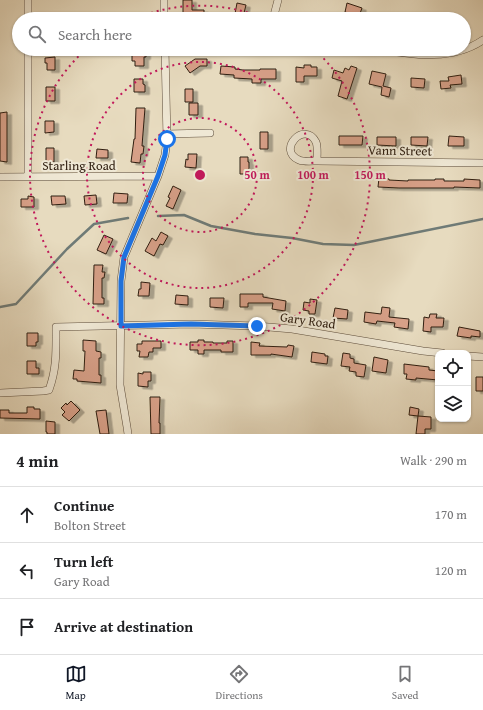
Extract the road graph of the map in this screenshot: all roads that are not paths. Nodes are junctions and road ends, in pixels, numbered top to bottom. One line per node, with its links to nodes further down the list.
1 (28, 0): 4 (street)
2 (164, 0): 5 (street)
3 (278, 0): 6 (street)
4 (28, 12)
5 (164, 12)
6 (275, 12)
7 (483, 40): 8 (street)
8 (471, 47)
9 (28, 56): 17 (street)
10 (165, 56): 12 (street)
11 (210, 133): 12 (street)
12 (166, 134): 15 (street)
13 (317, 161): 13 (street, Vann Street); 14 (street, Vann Street)
14 (483, 163)
15 (158, 176): 17 (street, Starling Road); 18 (street)
16 (0, 177): 17 (street, Starling Road)
17 (28, 177)
18 (121, 326): 19 (street, Gary Road); 22 (street, Gary Road); 23 (street)
19 (435, 352)
20 (471, 356): 21 (street)
21 (483, 357)
22 (0, 393)
23 (128, 434)

